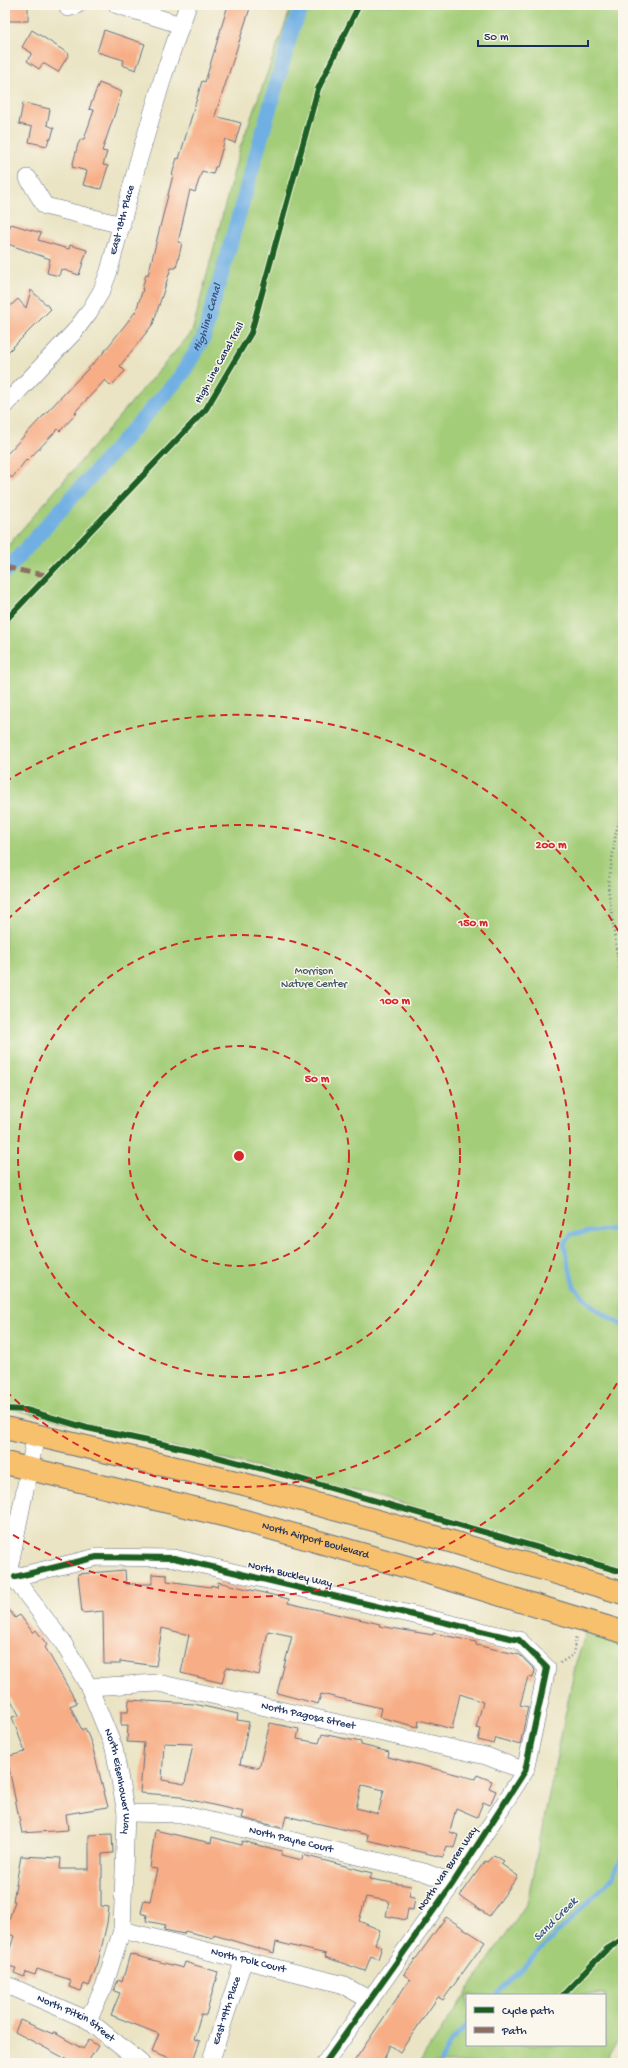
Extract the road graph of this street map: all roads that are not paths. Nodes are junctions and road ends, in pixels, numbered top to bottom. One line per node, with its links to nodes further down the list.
1 (117, 5): 3 (street)
2 (188, 5): 3 (street, East 18th Place)
3 (180, 25): 5 (street, East 18th Place)
4 (28, 178): 5 (street)
5 (122, 225): 6 (street, East 18th Place)
6 (5, 405)
7 (5, 1428): 8 (main road)
8 (36, 1436): 10 (street); 12 (main road)
9 (5, 1463): 10 (main road, North Airport Boulevard)
10 (30, 1469): 11 (street); 13 (main road, North Airport Boulevard)
11 (8, 1571): 14 (street, North Buckley Way); 15 (street, North Eisenhower Way)
12 (621, 1593)
13 (616, 1630)
14 (555, 1665): 16 (street, North Van Buren Way)
15 (89, 1686): 16 (street, North Pagosa Street); 17 (street, North Eisenhower Way)
16 (525, 1771): 18 (street, North Van Buren Way)
17 (126, 1812): 18 (street, North Payne Court); 19 (street, North Eisenhower Way)
18 (453, 1882): 22 (street, North Van Buren Way)
19 (122, 1930): 20 (street, North Polk Court); 23 (street, North Eisenhower Way)
20 (244, 1959): 22 (street, North Polk Court); 25 (street, East 19th Place)
21 (5, 1984): 23 (street, North Pitkin Street)
22 (370, 2000): 26 (street, North Van Buren Way)
23 (88, 2020): 24 (street, North Pitkin Street)
24 (141, 2063)
25 (210, 2063)
26 (325, 2063)

